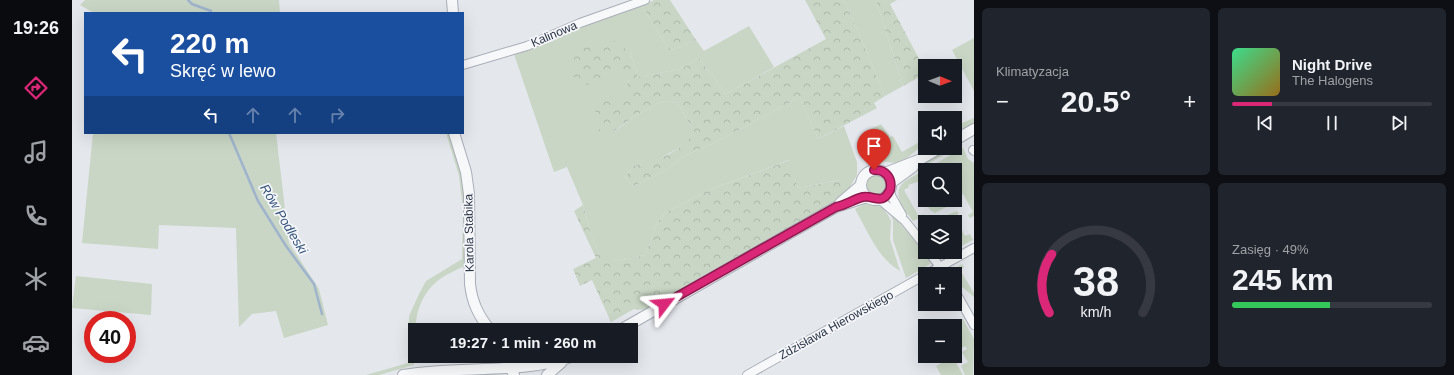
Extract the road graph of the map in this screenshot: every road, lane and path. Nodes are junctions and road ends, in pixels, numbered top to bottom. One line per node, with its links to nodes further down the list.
1 (452, 0): 3 (street)
2 (645, 0): 4 (street, Kalinowa)
3 (453, 12)
4 (464, 66)
5 (974, 129): 7 (street)
6 (454, 134): 23 (street, Karola Stabika)
7 (962, 136)
8 (928, 155): 9 (street)
9 (921, 159): 10 (street); 12 (street)
10 (885, 173): 11 (street); 12 (street)
11 (861, 185): 13 (street); 15 (street)
12 (890, 188): 14 (street); 16 (street)
13 (867, 197): 14 (street); 15 (street)
14 (879, 199): 16 (street)
15 (836, 207): 24 (street)
16 (905, 221): 17 (street)
17 (918, 237)
18 (974, 248): 20 (street, Zdzisława Hierowskiego)
19 (935, 259): 20 (street)
20 (941, 267)
21 (918, 279): 32 (street, Zdzisława Hierowskiego)
22 (962, 304): 25 (street)
23 (485, 323)
24 (632, 323)
25 (974, 325)
26 (509, 363): 29 (street)
27 (556, 363): 29 (street)
28 (562, 363): 31 (street)
29 (515, 374): 30 (street)
30 (404, 375)
31 (547, 375)
32 (747, 375)

